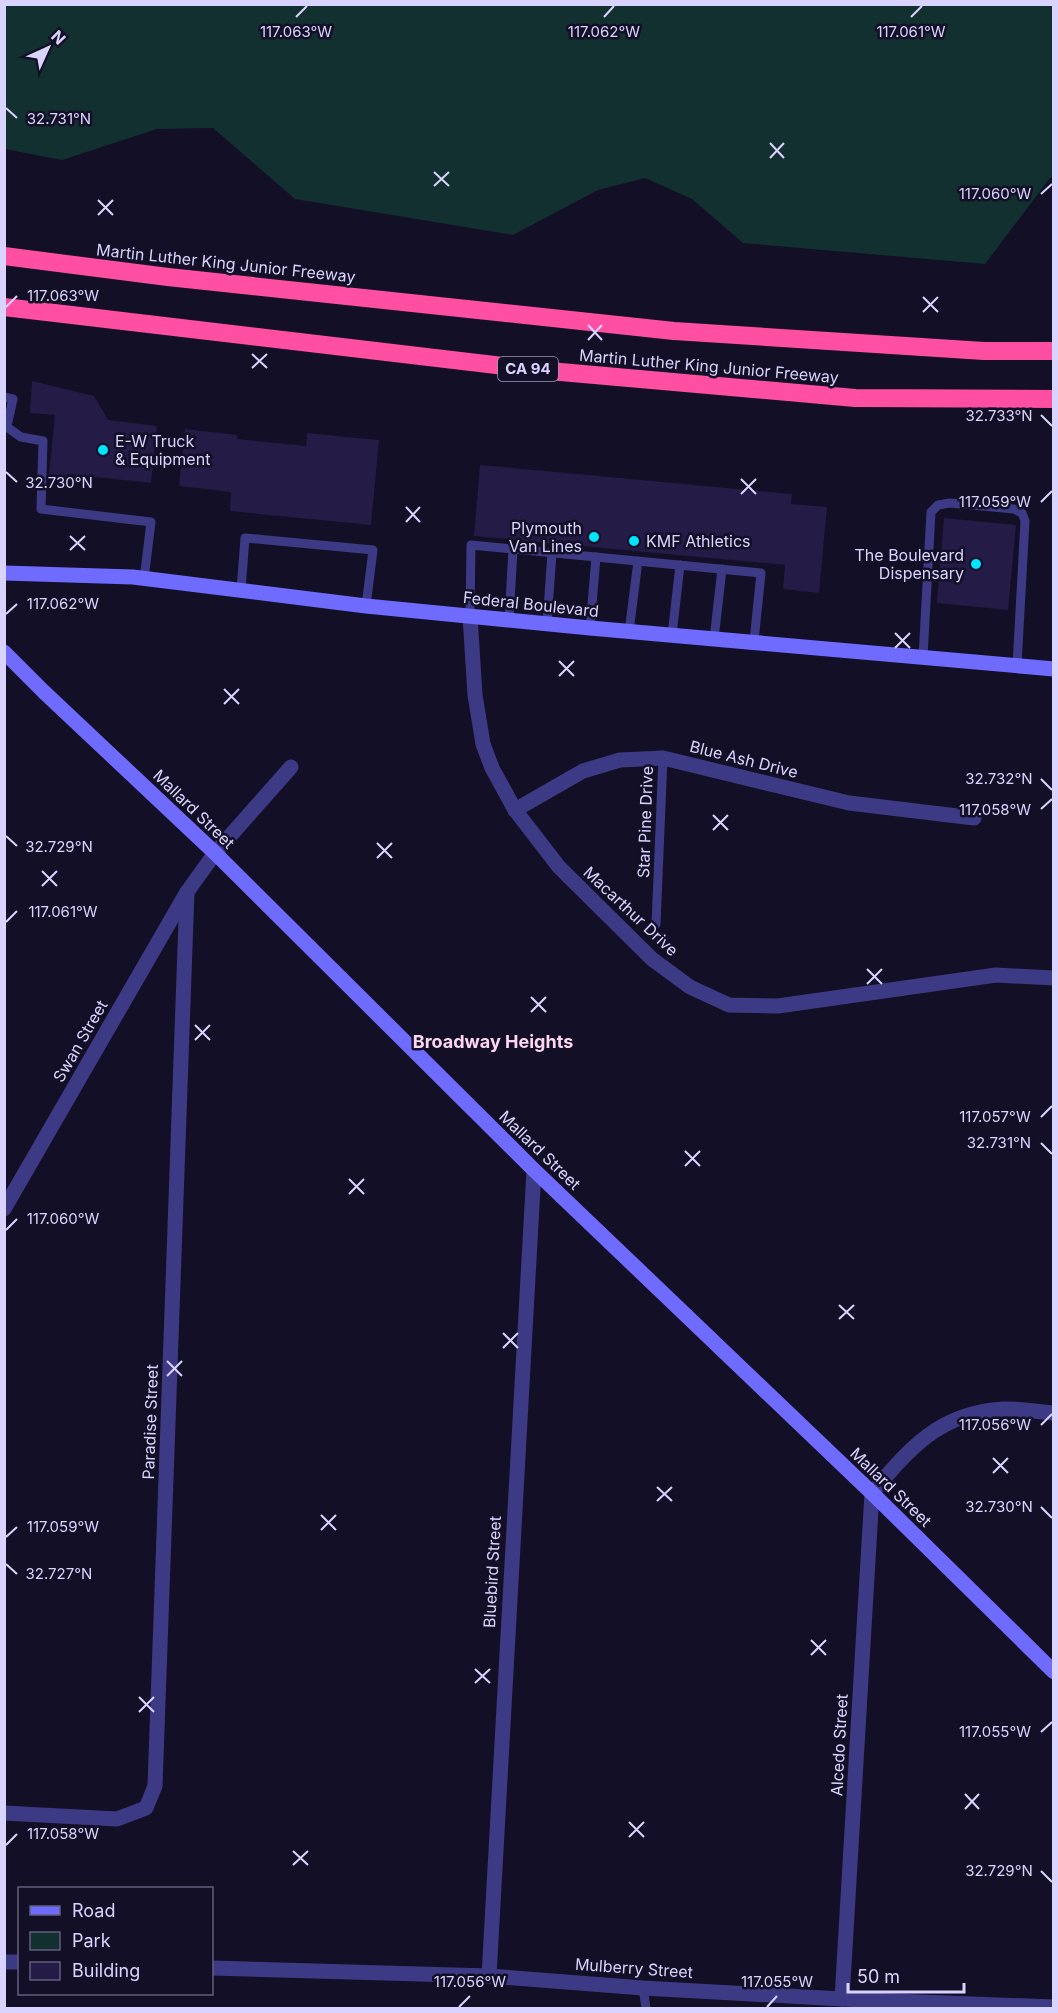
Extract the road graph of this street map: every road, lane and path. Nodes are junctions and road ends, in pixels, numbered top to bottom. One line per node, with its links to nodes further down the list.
1 (4, 256): 3 (highway, Martin Luther King Junior Freeway)
2 (4, 307): 5 (highway, Martin Luther King Junior Freeway / CA 94)
3 (1053, 351)
4 (4, 397): 6 (lane)
5 (1053, 399)
6 (6, 425): 14 (lane)
7 (513, 549): 8 (lane); 17 (lane); 18 (lane)
8 (552, 553): 9 (lane); 19 (lane)
9 (596, 557): 10 (lane); 20 (lane)
10 (638, 561): 11 (lane); 21 (lane)
11 (680, 565): 12 (lane); 22 (lane)
12 (722, 569): 23 (lane); 24 (lane)
13 (4, 573): 14 (street, Federal Boulevard)
14 (144, 579): 15 (street, Federal Boulevard)
15 (241, 590): 16 (street, Federal Boulevard); 16 (lane)
16 (366, 606): 17 (street, Federal Boulevard)
17 (470, 616): 18 (street, Federal Boulevard); 31 (street, Macarthur Drive)
18 (509, 620): 19 (street, Federal Boulevard)
19 (547, 624): 20 (street, Federal Boulevard)
20 (590, 628): 21 (street, Federal Boulevard)
21 (629, 632): 22 (street, Federal Boulevard)
22 (672, 635): 23 (street, Federal Boulevard)
23 (714, 639): 24 (street, Federal Boulevard)
24 (754, 641): 26 (street, Federal Boulevard)
25 (4, 652): 33 (street, Mallard Street)
26 (923, 657): 27 (street, Federal Boulevard); 27 (lane)
27 (1017, 665): 28 (street, Federal Boulevard)
28 (1053, 669)
29 (663, 758): 31 (street, Blue Ash Drive); 32 (street, Blue Ash Drive); 35 (lane, Star Pine Drive)
30 (291, 767): 33 (street, Swan Street)
31 (515, 810): 36 (street, Macarthur Drive)
32 (974, 818)
33 (215, 853): 34 (street, Swan Street); 37 (street, Mallard Street)
34 (187, 892): 38 (street, Swan Street); 42 (street, Paradise Street)
35 (656, 924)
36 (1053, 978)
37 (534, 1170): 40 (street, Mallard Street); 44 (street, Bluebird Street)
38 (4, 1209)
39 (1053, 1413): 40 (street)
40 (872, 1493): 41 (street, Mallard Street); 46 (street, Alcedo Street)
41 (1052, 1668)
42 (4, 1813)
43 (213, 1968): 44 (street, Mulberry Street)
44 (489, 1976): 45 (street, Mulberry Street)
45 (643, 1988): 46 (street, Mulberry Street); 48 (lane)
46 (842, 1999): 47 (street, Mulberry Street)
47 (1053, 2007)
48 (646, 2008)

